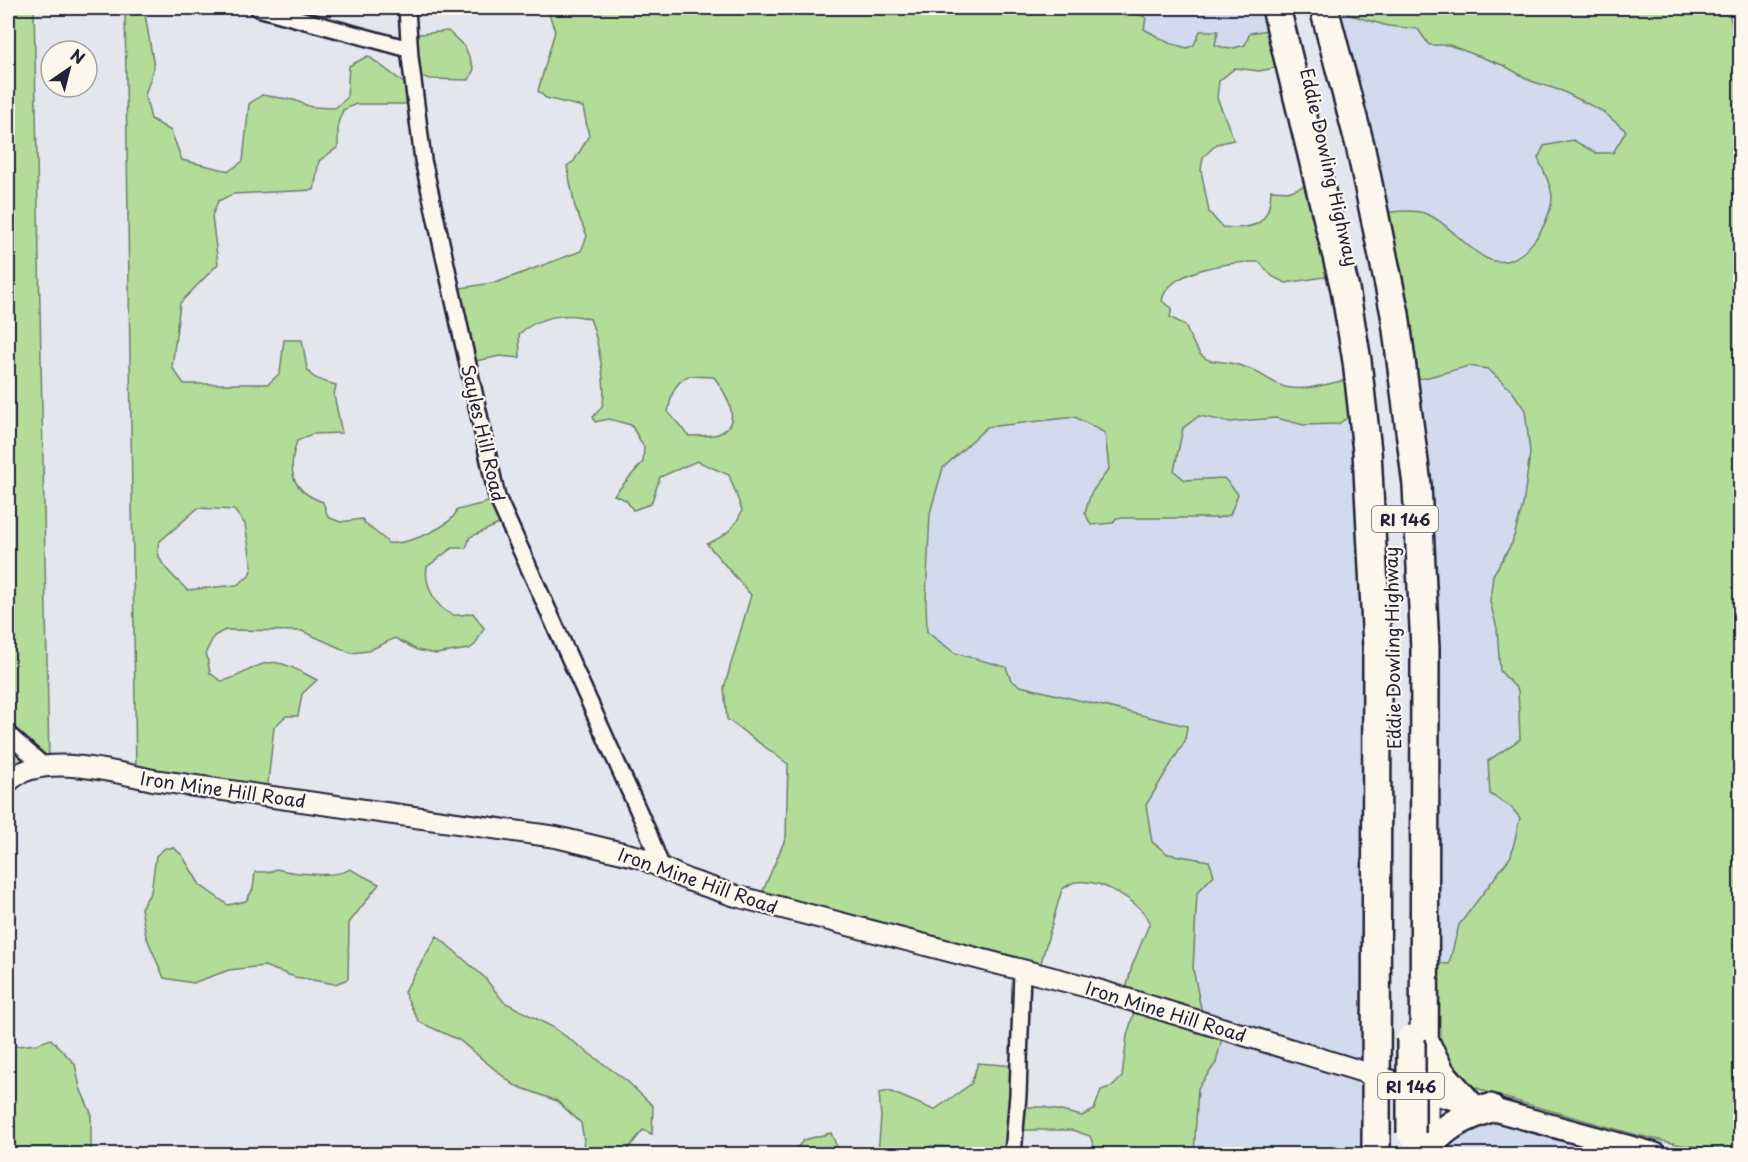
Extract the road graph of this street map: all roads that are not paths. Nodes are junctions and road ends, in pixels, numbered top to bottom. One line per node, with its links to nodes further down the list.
1 (258, 8): 7 (street)
2 (407, 8): 7 (street, Sayles Hill Road)
3 (1276, 8): 14 (highway)
4 (1291, 8): 13 (highway, Eddie Dowling Highway / RI 146)
5 (1309, 8): 13 (highway, Eddie Dowling Highway / RI 146)
6 (1324, 8): 13 (highway)
7 (409, 49): 11 (street, Sayles Hill Road)
8 (8, 734): 9 (street)
9 (45, 767): 10 (street, Iron Mine Hill Road); 11 (street, Iron Mine Hill Road)
10 (8, 782)
11 (661, 866): 12 (street, Iron Mine Hill Road)
12 (1022, 971): 14 (street, Iron Mine Hill Road); 19 (street)
13 (1411, 1040): 15 (highway); 16 (highway); 17 (highway, Eddie Dowling Highway / RI 146, bridge)
14 (1377, 1076): 15 (street); 20 (highway)
15 (1425, 1091): 16 (main road); 17 (highway)
16 (1478, 1105): 17 (highway); 18 (main road)
17 (1410, 1147)
18 (1643, 1153)
19 (1013, 1155)
20 (1376, 1155)

